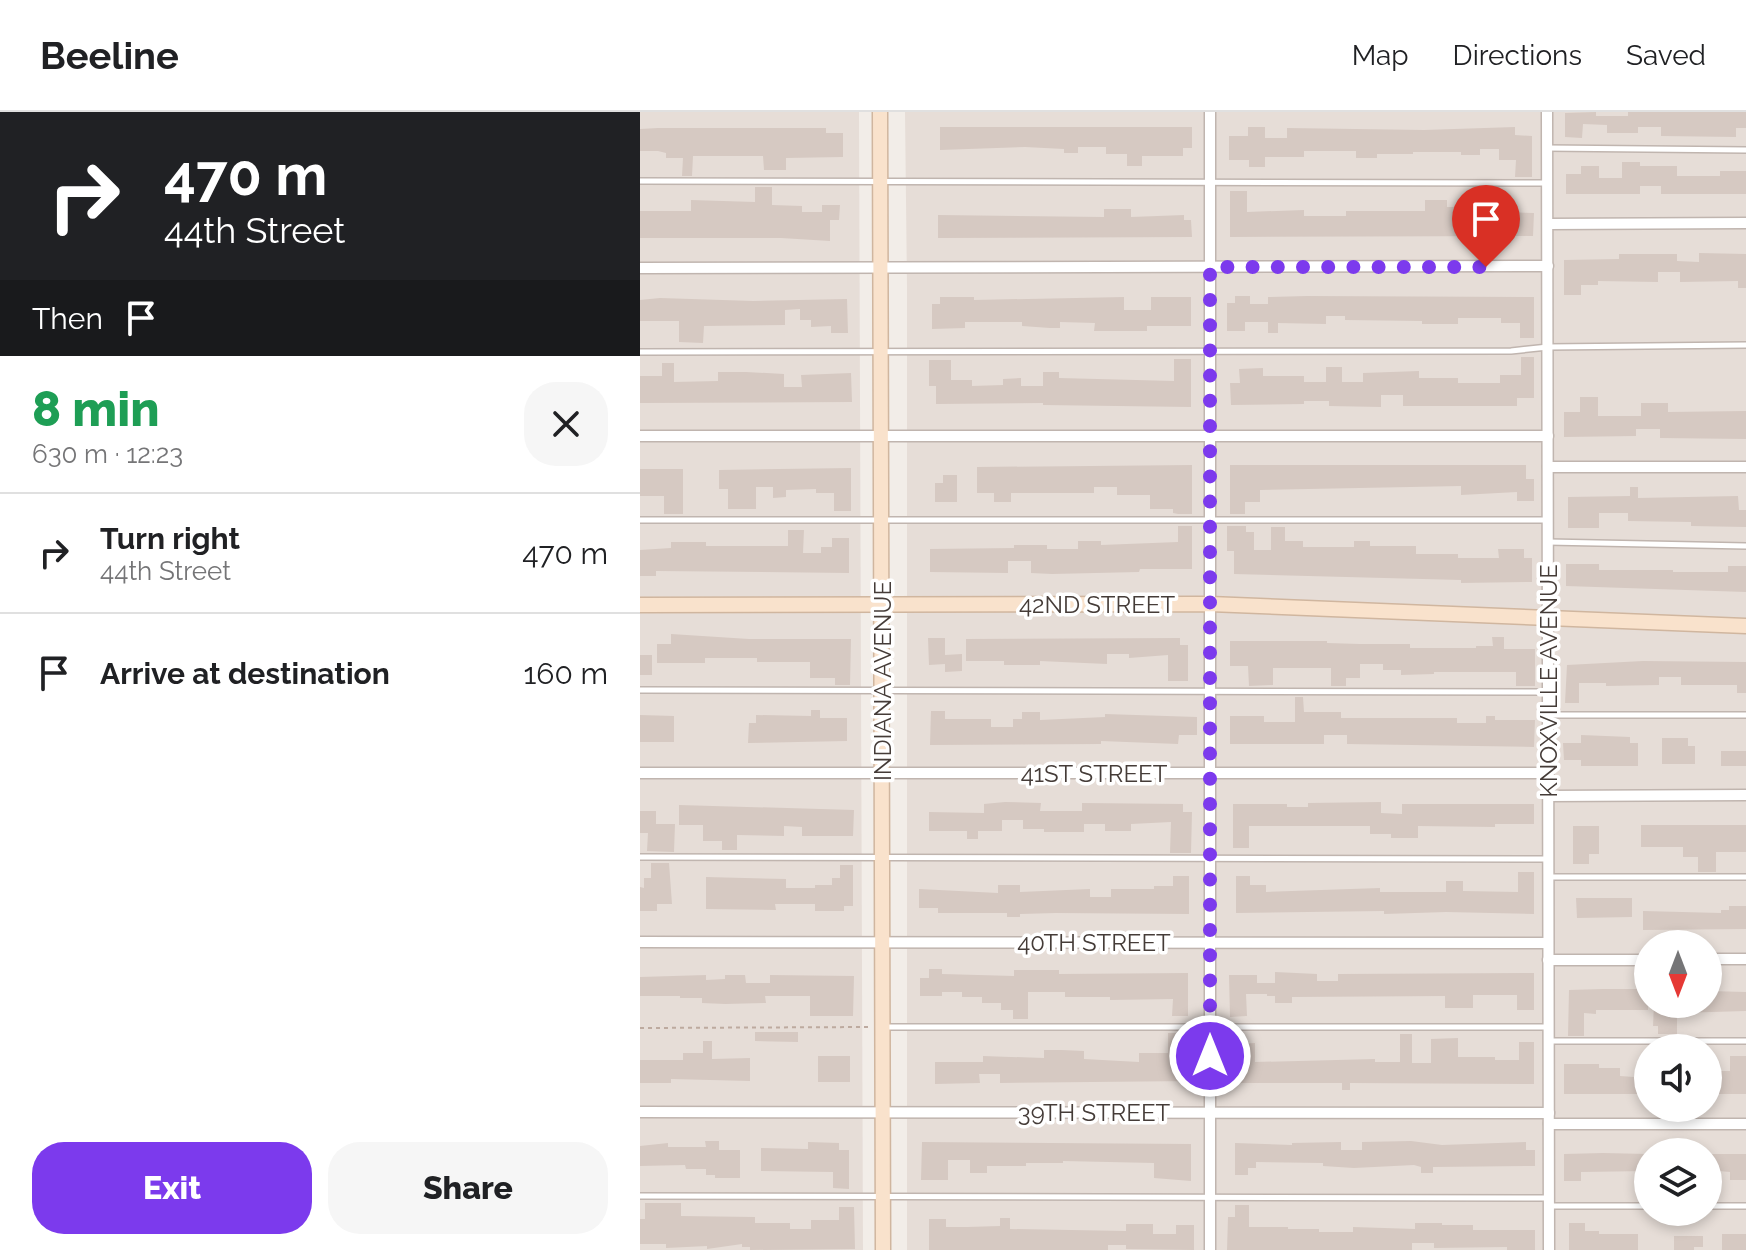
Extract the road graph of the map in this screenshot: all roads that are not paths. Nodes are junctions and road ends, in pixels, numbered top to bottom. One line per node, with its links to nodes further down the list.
1 (880, 112): 7 (main road, INDIANA AVENUE)
2 (1210, 112): 8 (street)
3 (1547, 112): 4 (street, KNOXVILLE AVENUE)
4 (1547, 148): 5 (lane); 9 (street, KNOXVILLE AVENUE)
5 (1746, 150)
6 (640, 181): 7 (lane)
7 (880, 181): 8 (lane); 15 (main road, INDIANA AVENUE)
8 (1210, 183): 9 (lane); 13 (street)
9 (1548, 183): 11 (street, KNOXVILLE AVENUE)
10 (1746, 223): 11 (street)
11 (1548, 224): 12 (street, KNOXVILLE AVENUE)
12 (1548, 266): 13 (street); 17 (street, KNOXVILLE AVENUE)
13 (1210, 267): 15 (street); 18 (street)
14 (640, 268): 15 (street)
15 (881, 268): 19 (main road, INDIANA AVENUE)
16 (1746, 345): 17 (lane)
17 (1548, 347): 18 (lane); 24 (street, KNOXVILLE AVENUE)
18 (1210, 350): 19 (lane); 23 (street)
19 (881, 351): 20 (lane); 22 (main road, INDIANA AVENUE)
20 (640, 352)
21 (640, 436): 22 (street)
22 (881, 436): 23 (street); 27 (main road, INDIANA AVENUE)
23 (1210, 436): 24 (street); 29 (street)
24 (1548, 436): 25 (street, KNOXVILLE AVENUE)
25 (1548, 467): 26 (street); 30 (street, KNOXVILLE AVENUE)
26 (1746, 467)
27 (881, 519): 28 (lane); 29 (lane); 35 (main road, INDIANA AVENUE)
28 (640, 520)
29 (1210, 520): 30 (lane); 33 (street)
30 (1548, 520): 31 (street, KNOXVILLE AVENUE)
31 (1548, 542): 32 (lane); 36 (street, KNOXVILLE AVENUE)
32 (1746, 546)
33 (1210, 604): 35 (main road, 42ND STREET); 36 (main road, 42ND STREET); 40 (street)
34 (640, 605): 35 (main road, 42ND STREET)
35 (881, 605): 39 (main road, INDIANA AVENUE)
36 (1548, 617): 37 (main road, 42ND STREET); 41 (street, KNOXVILLE AVENUE)
37 (1746, 626)
38 (640, 690): 39 (lane)
39 (881, 691): 40 (lane); 45 (main road, INDIANA AVENUE)
40 (1210, 691): 41 (lane); 46 (street)
41 (1548, 692): 42 (street, KNOXVILLE AVENUE)
42 (1548, 715): 43 (lane); 47 (street, KNOXVILLE AVENUE)
43 (1746, 715)
44 (640, 773): 45 (street, 41ST STREET)
45 (882, 773): 46 (street, 41ST STREET); 52 (main road, INDIANA AVENUE)
46 (1210, 773): 47 (street, 41ST STREET); 51 (street)
47 (1548, 773): 49 (street, KNOXVILLE AVENUE)
48 (1746, 795): 49 (street)
49 (1548, 796): 53 (street, KNOXVILLE AVENUE)
50 (640, 857): 52 (lane)
51 (1210, 858): 52 (lane); 53 (lane); 58 (street)
52 (882, 859): 57 (main road, INDIANA AVENUE)
53 (1548, 859): 54 (street, KNOXVILLE AVENUE)
54 (1548, 877): 55 (lane); 59 (street, KNOXVILLE AVENUE)
55 (1746, 877)
56 (640, 942): 57 (street, 40TH STREET)
57 (882, 942): 58 (street, 40TH STREET); 64 (main road, INDIANA AVENUE)
58 (1210, 942): 59 (street, 40TH STREET); 66 (street)
59 (1548, 943): 62 (street, KNOXVILLE AVENUE)
60 (1722, 959): 61 (street)
61 (1746, 959)
62 (1548, 960): 63 (street); 65 (street, KNOXVILLE AVENUE)
63 (1634, 960)
64 (882, 1027): 66 (lane); 70 (main road, INDIANA AVENUE)
65 (1548, 1027): 66 (lane); 67 (street, KNOXVILLE AVENUE)
66 (1210, 1028): 71 (street)
67 (1548, 1041): 68 (lane); 72 (street, KNOXVILLE AVENUE)
68 (1746, 1041)
69 (640, 1112): 70 (street, 39TH STREET)
70 (883, 1112): 71 (street, 39TH STREET); 76 (main road, INDIANA AVENUE)
71 (1210, 1113): 72 (street, 39TH STREET); 75 (street)
72 (1549, 1118): 73 (street, 39TH STREET); 77 (street, KNOXVILLE AVENUE)
73 (1746, 1124)
74 (640, 1196): 76 (lane)
75 (1210, 1197): 76 (lane); 77 (lane); 82 (street)
76 (883, 1198): 81 (main road, INDIANA AVENUE)
77 (1549, 1202): 78 (lane); 83 (street, KNOXVILLE AVENUE)
78 (1634, 1205)
79 (1722, 1206): 80 (lane)
80 (1746, 1206)
81 (883, 1250)
82 (1210, 1250)
83 (1549, 1250)

